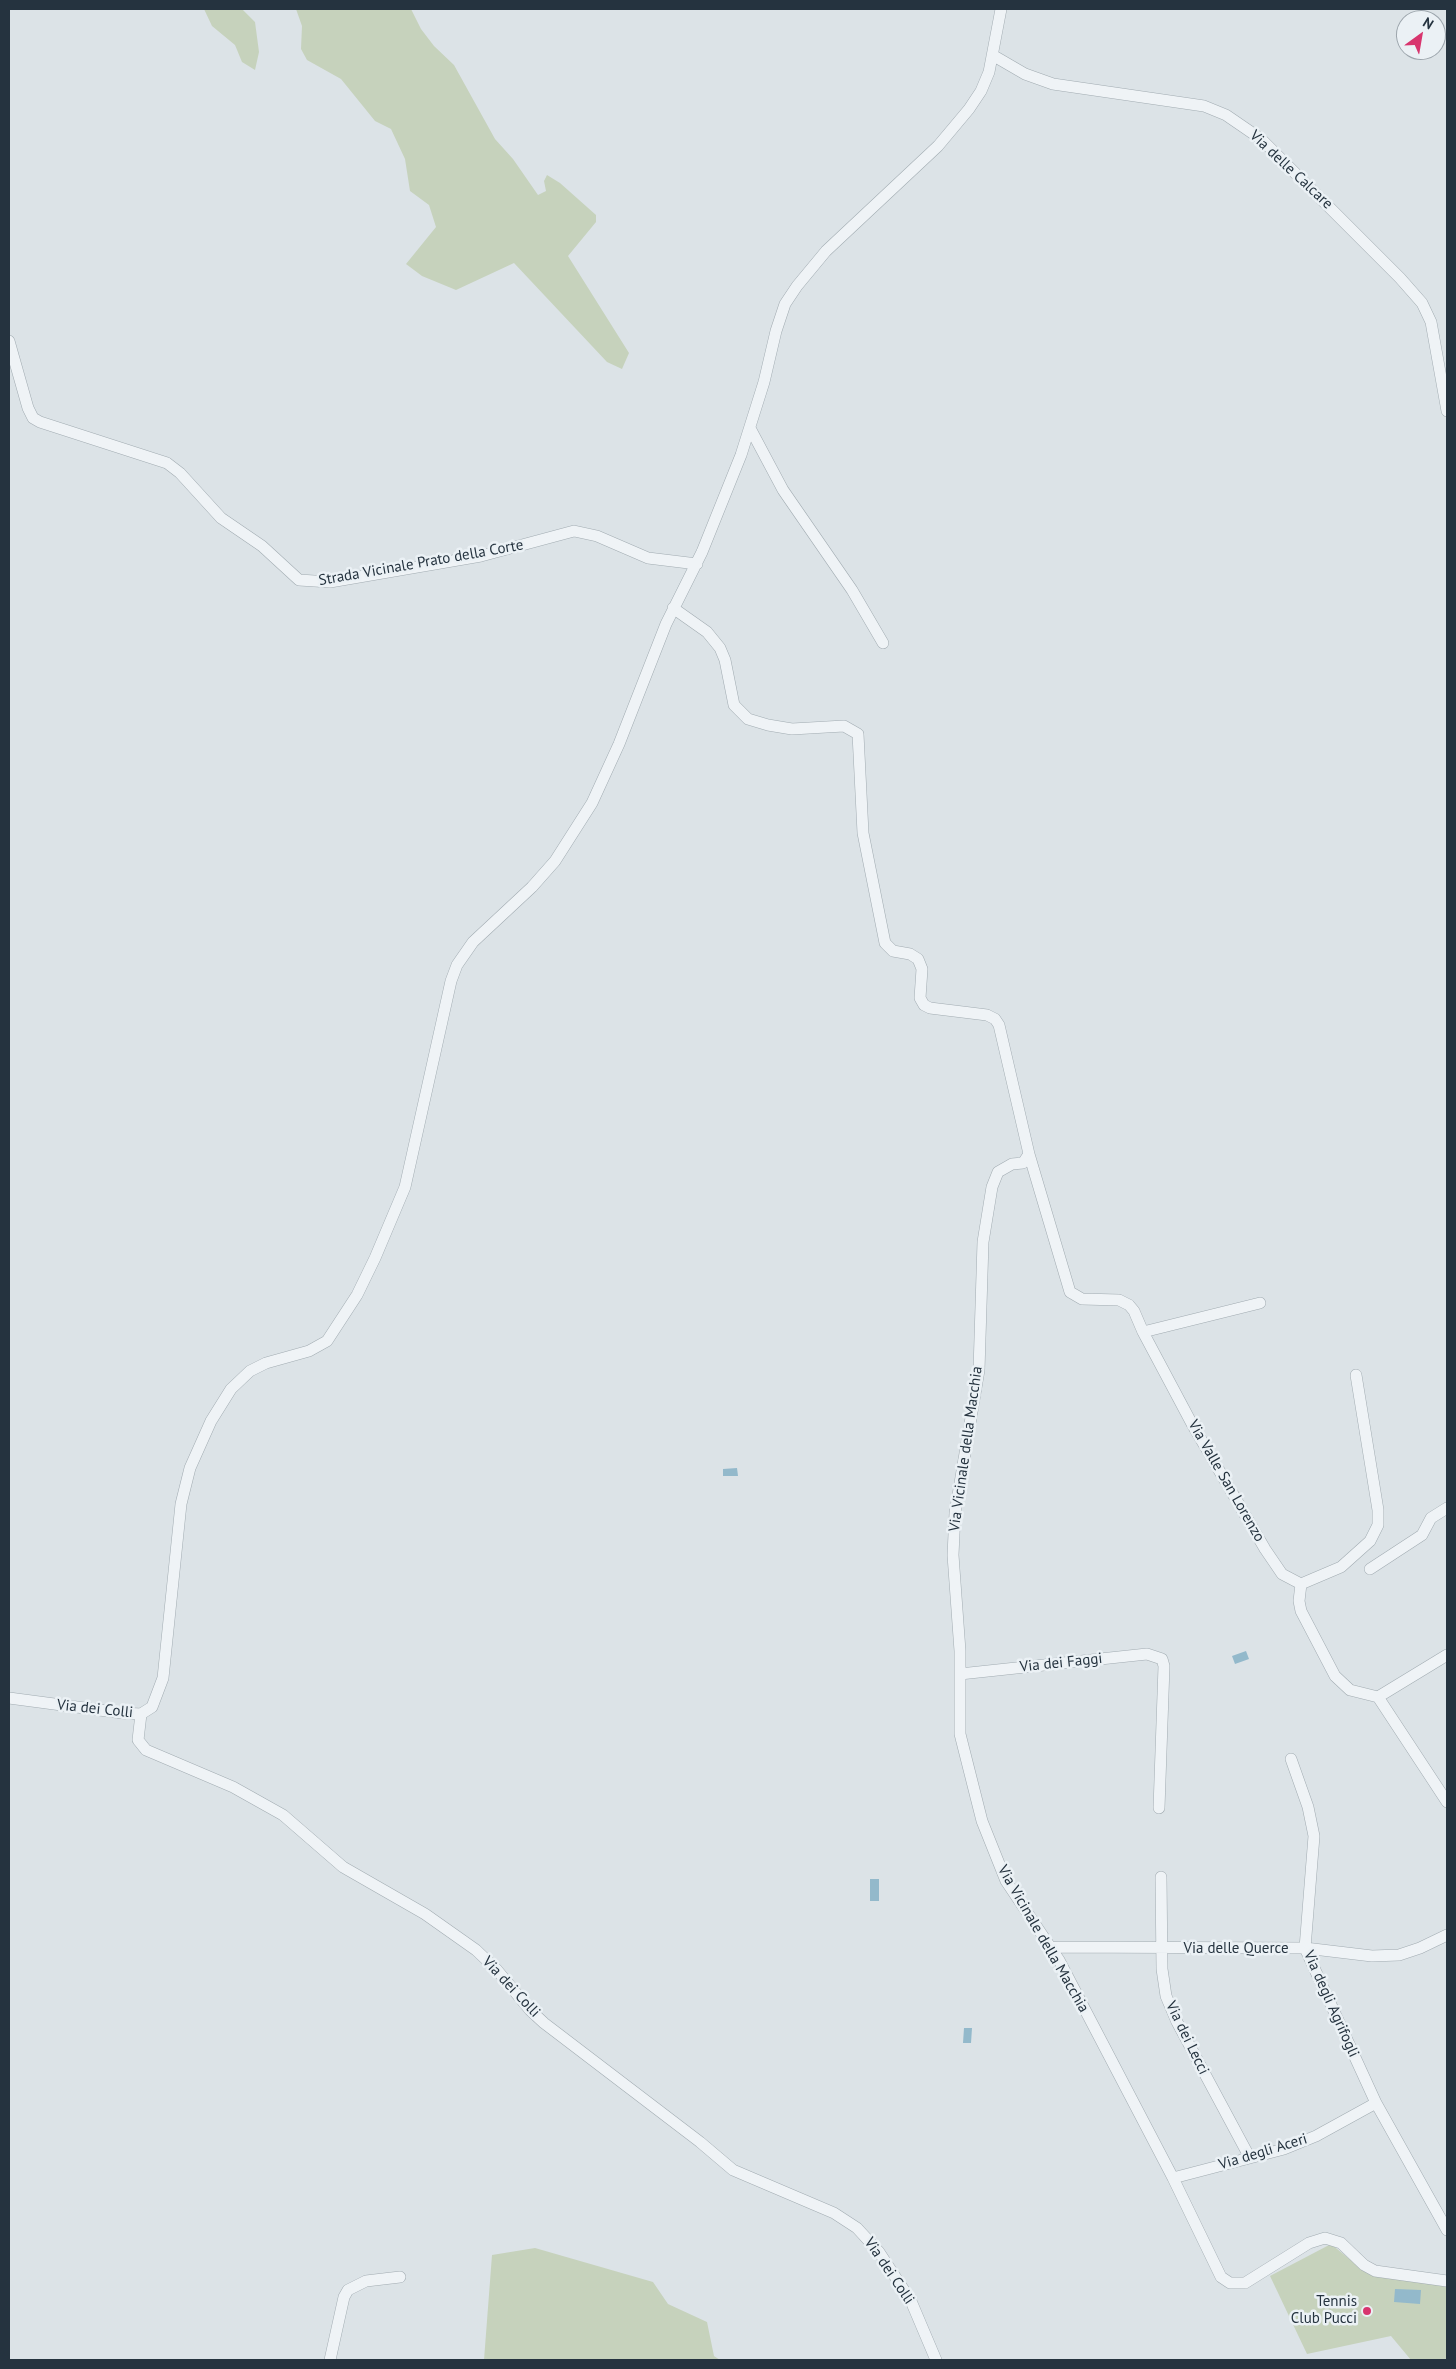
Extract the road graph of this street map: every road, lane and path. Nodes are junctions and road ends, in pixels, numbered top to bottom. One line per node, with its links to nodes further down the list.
1 (1002, 9): 2 (street)
2 (994, 56): 4 (street, Via delle Calcare); 5 (street)
3 (9, 341): 6 (street, Strada Vicinale Prato della Corte)
4 (1447, 411)
5 (750, 428): 6 (street); 8 (street)
6 (697, 564): 7 (street)
7 (673, 608): 9 (street); 20 (street)
8 (883, 643)
9 (1029, 1154): 11 (street, Via Valle San Lorenzo); 17 (street, Via Vicinale della Macchia)
10 (1260, 1303): 11 (street)
11 (1143, 1332): 15 (street, Via Valle San Lorenzo)
12 (1356, 1375): 15 (street)
13 (1447, 1508): 14 (street)
14 (1370, 1569)
15 (1302, 1584): 18 (street)
16 (1447, 1654): 18 (street)
17 (960, 1674): 23 (street, Via dei Faggi); 26 (street, Via Vicinale della Macchia)
18 (1378, 1697): 22 (street)
19 (9, 1698): 20 (street, Via dei Colli)
20 (141, 1714): 36 (street, Via dei Colli)
21 (1291, 1759): 27 (street, Via degli Agrifogli)
22 (1447, 1802)
23 (1159, 1808)
24 (1161, 1877): 28 (street, Via dei Lecci)
25 (1447, 1934): 27 (street, Via delle Querce)
26 (1050, 1947): 28 (street, Via delle Querce); 31 (street, Via Vicinale della Macchia)
27 (1305, 1948): 28 (street, Via delle Querce); 29 (street, Via degli Agrifogli)
28 (1162, 1949): 30 (street, Via dei Lecci)
29 (1376, 2103): 30 (street, Via degli Aceri); 32 (street, Via degli Agrifogli)
30 (1250, 2158): 31 (street, Via degli Aceri)
31 (1172, 2178): 34 (street, Via Vicinale della Macchia)
32 (1447, 2230)
33 (400, 2277): 35 (street)
34 (1447, 2281)
35 (330, 2360)
36 (936, 2360)

